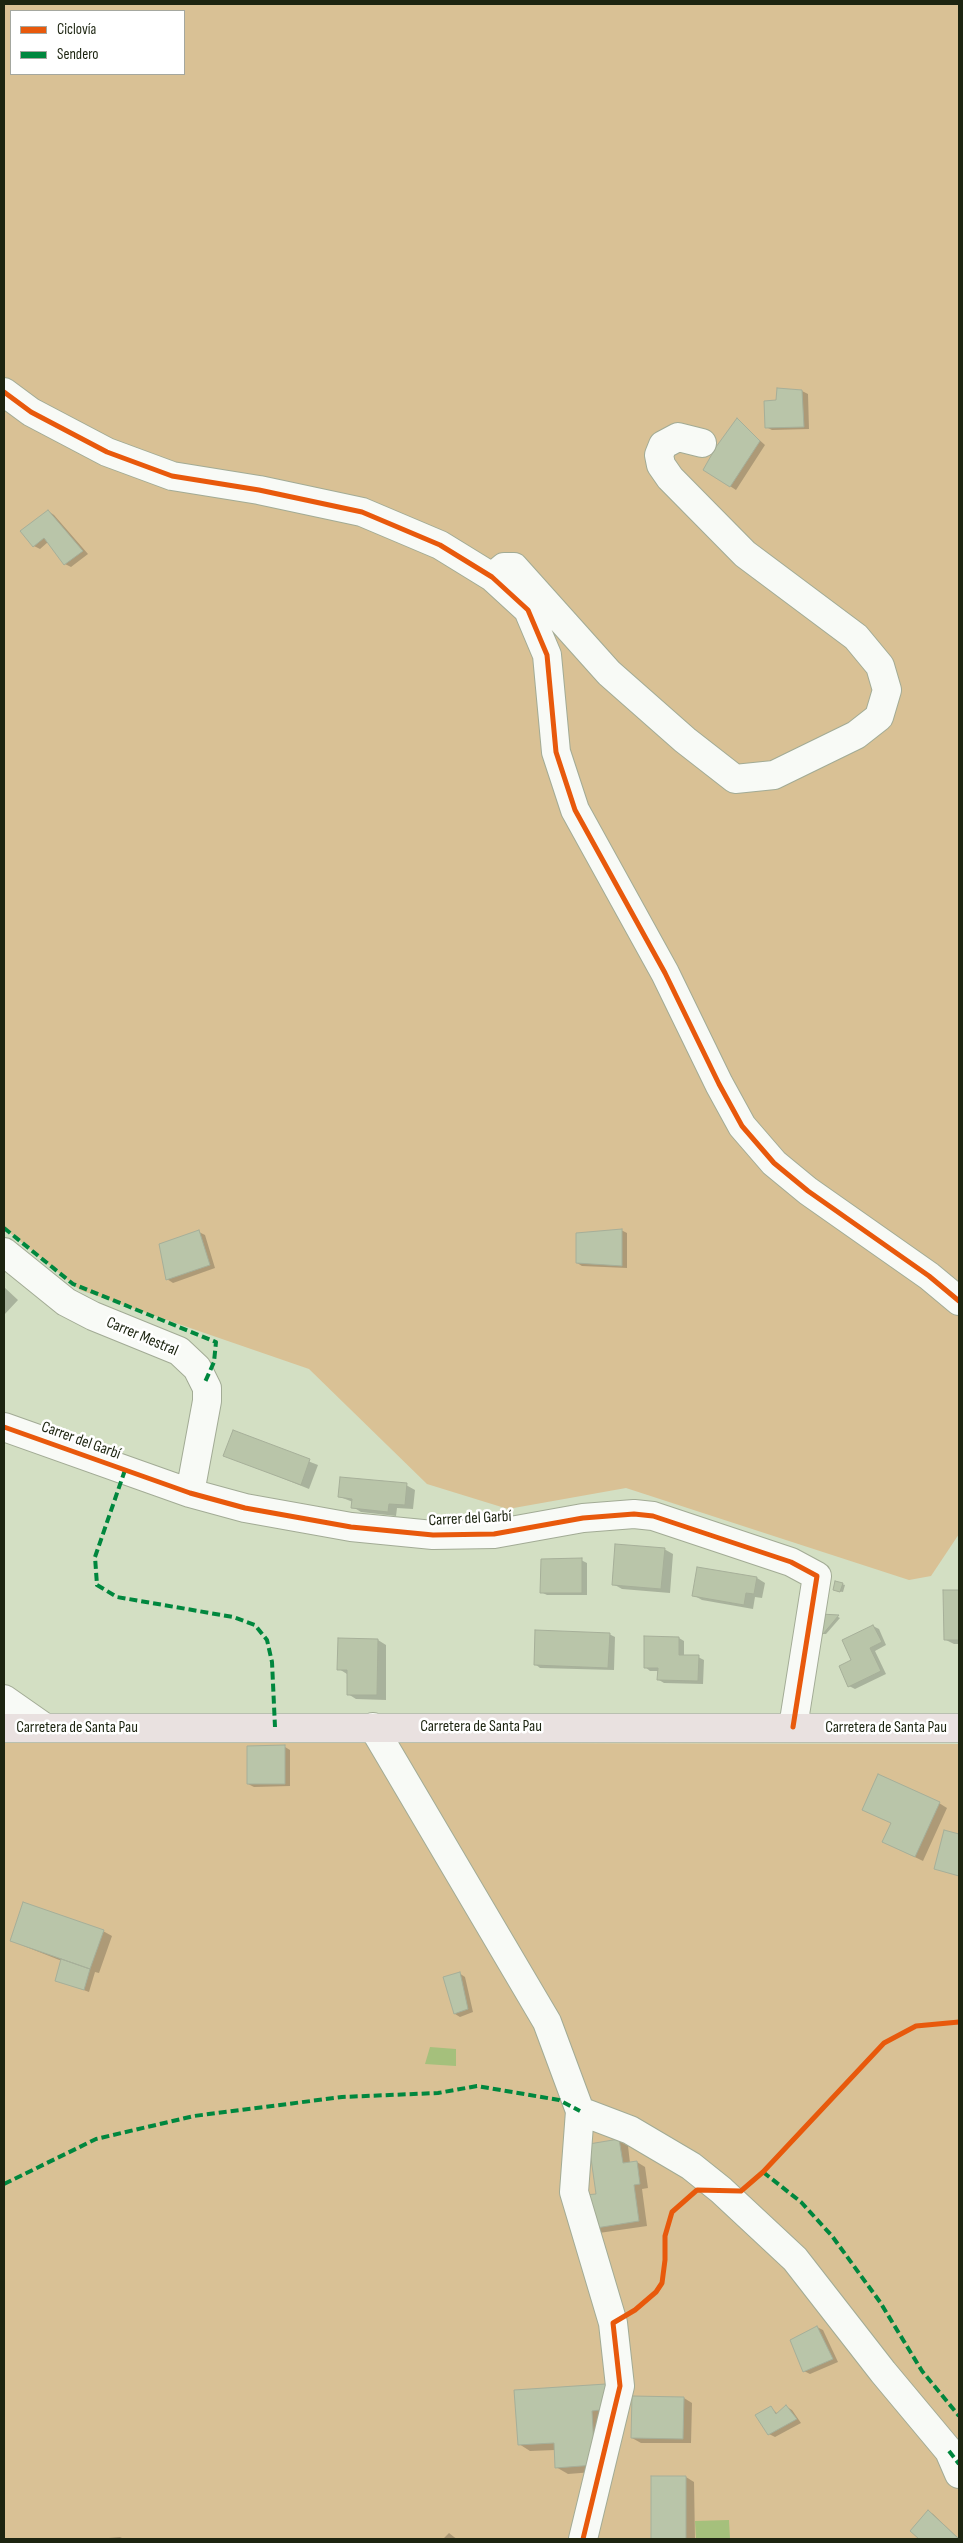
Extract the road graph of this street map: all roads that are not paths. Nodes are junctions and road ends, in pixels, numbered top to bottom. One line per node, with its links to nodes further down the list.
1 (4, 392): 3 (street)
2 (702, 443): 3 (street)
3 (492, 577): 5 (street)
4 (4, 1252): 7 (street, Carrer Mestral)
5 (959, 1301)
6 (4, 1427): 7 (street, Carrer del Garbí)
7 (190, 1493): 11 (street, Carrer del Garbí)
8 (4, 1699): 9 (street)
9 (44, 1727): 10 (main road, Carretera de Santa Pau); 12 (main road, Carretera de Santa Pau)
10 (373, 1727): 11 (main road, Carretera de Santa Pau); 14 (street)
11 (793, 1727): 13 (main road, Carretera de Santa Pau)
12 (4, 1728)
13 (959, 1728)
14 (580, 2111): 15 (street); 16 (street)
15 (959, 2474)
16 (583, 2539)

